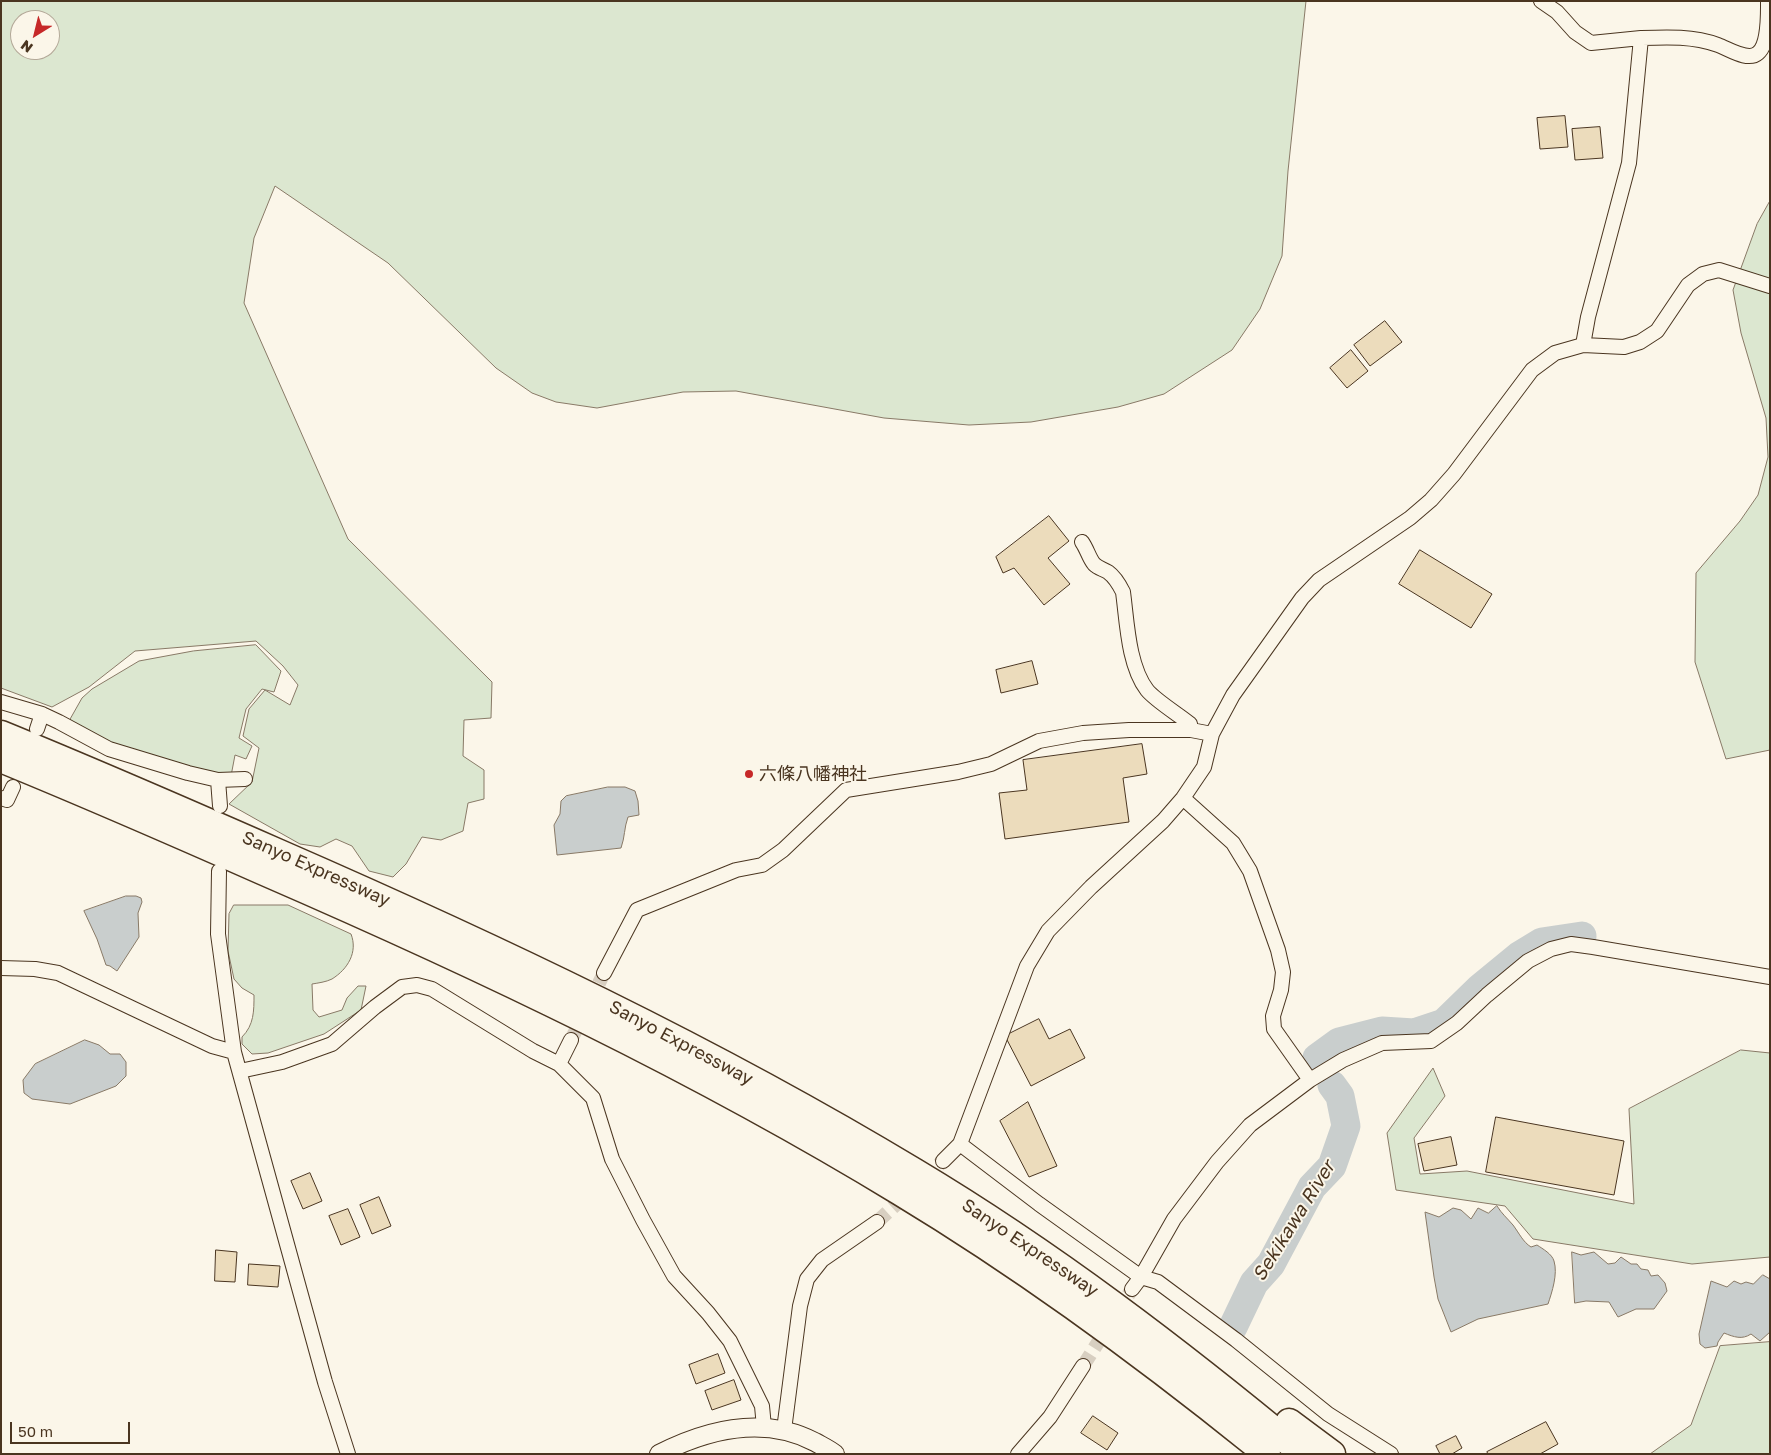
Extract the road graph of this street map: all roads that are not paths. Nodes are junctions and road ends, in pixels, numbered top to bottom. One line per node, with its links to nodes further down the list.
1 (1541, 1): 3 (street)
2 (1768, 1): 3 (street)
3 (1642, 38): 5 (street)
4 (1770, 286): 5 (street)
5 (1583, 345): 12 (street)
6 (1082, 542): 10 (street)
7 (1, 702): 8 (street)
8 (42, 714): 9 (street); 15 (street)
9 (37, 729)
10 (1191, 730): 12 (street); 22 (street)
11 (1, 734): 33 (highway, Sanyo Expressway)
12 (1212, 734): 18 (street)
13 (1, 759): 35 (highway, Sanyo Expressway)
14 (245, 779): 15 (street)
15 (218, 780): 19 (street)
16 (13, 787): 17 (street)
17 (1, 798)
18 (1183, 798): 28 (street); 29 (street)
19 (220, 806)
20 (219, 871): 25 (street)
21 (1, 968): 25 (street)
22 (604, 973)
23 (1770, 977): 28 (street)
24 (571, 1040): 26 (street)
25 (234, 1052): 27 (street)
26 (560, 1064): 27 (street); 37 (street)
27 (240, 1070): 39 (street)
28 (1310, 1080): 32 (street)
29 (960, 1144): 30 (street); 32 (street)
30 (943, 1161)
31 (877, 1222): 38 (street)
32 (1141, 1277): 34 (street); 47 (street)
33 (1076, 1278): 45 (highway, Sanyo Expressway); 46 (highway)
34 (1132, 1289)
35 (1134, 1349): 43 (highway); 44 (highway, Sanyo Expressway)
36 (1083, 1366): 42 (street)
37 (764, 1427): 38 (street); 40 (street)
38 (784, 1430): 41 (street)
39 (348, 1454)
40 (659, 1454)
41 (835, 1454)
42 (1018, 1454)
43 (1242, 1454)
44 (1268, 1454)
45 (1303, 1454)
46 (1332, 1454)
47 (1391, 1454)

